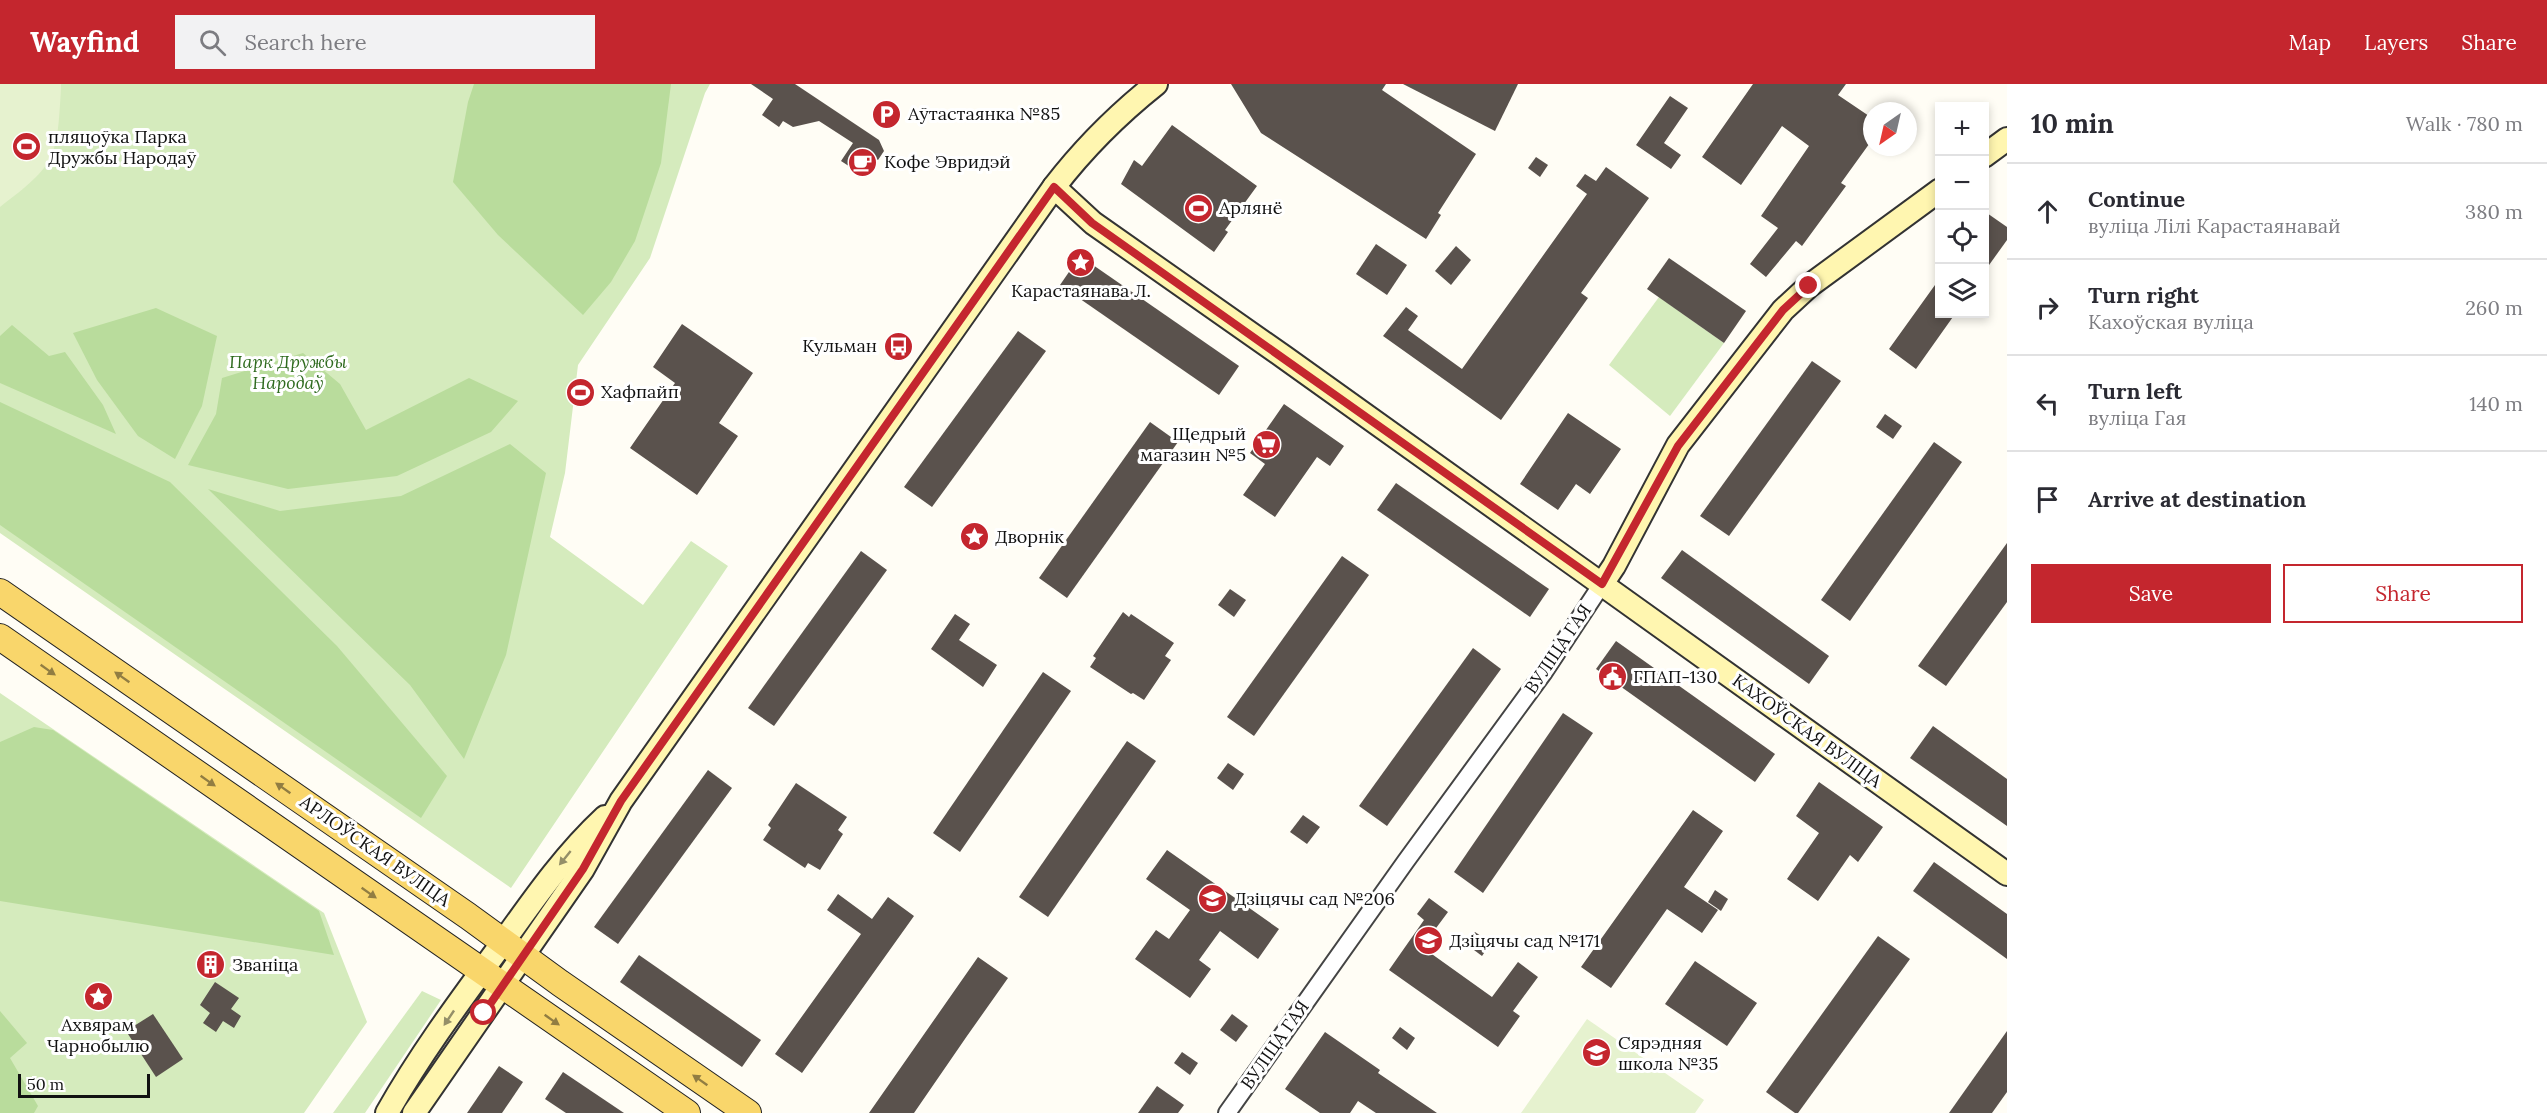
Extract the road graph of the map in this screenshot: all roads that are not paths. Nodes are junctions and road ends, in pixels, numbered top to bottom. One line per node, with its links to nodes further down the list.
1 (1156, 84): 4 (main road)
2 (2007, 139): 3 (main road)
3 (1989, 152)
4 (1054, 187): 6 (main road, КАХОЎСКАЯ ВУЛІЦА); 9 (main road)
5 (1935, 194): 6 (main road, ВУЛІЦА ГАЯ)
6 (1602, 584): 10 (main road, КАХОЎСКАЯ ВУЛІЦА); 19 (street, ВУЛІЦА ГАЯ)
7 (0, 592): 11 (main road, АРЛОЎСКАЯ ВУЛІЦА, one-way to 7)
8 (0, 637): 13 (main road, АРЛОЎСКАЯ ВУЛІЦА, one-way to 13)
9 (621, 801): 11 (main road, one-way to 11); 12 (main road)
10 (2007, 874)
11 (503, 941): 12 (main road, АРЛОЎСКАЯ ВУЛІЦА); 13 (main road)
12 (525, 956): 14 (main road); 18 (main road, АРЛОЎСКАЯ ВУЛІЦА, one-way to 12)
13 (482, 970): 14 (main road, АРЛОЎСКАЯ ВУЛІЦА); 15 (main road, one-way to 15)
14 (504, 986): 16 (main road); 17 (main road, АРЛОЎСКАЯ ВУЛІЦА, one-way to 17)
15 (387, 1113)
16 (414, 1113)
17 (687, 1113)
18 (748, 1113)
19 (1227, 1113)

